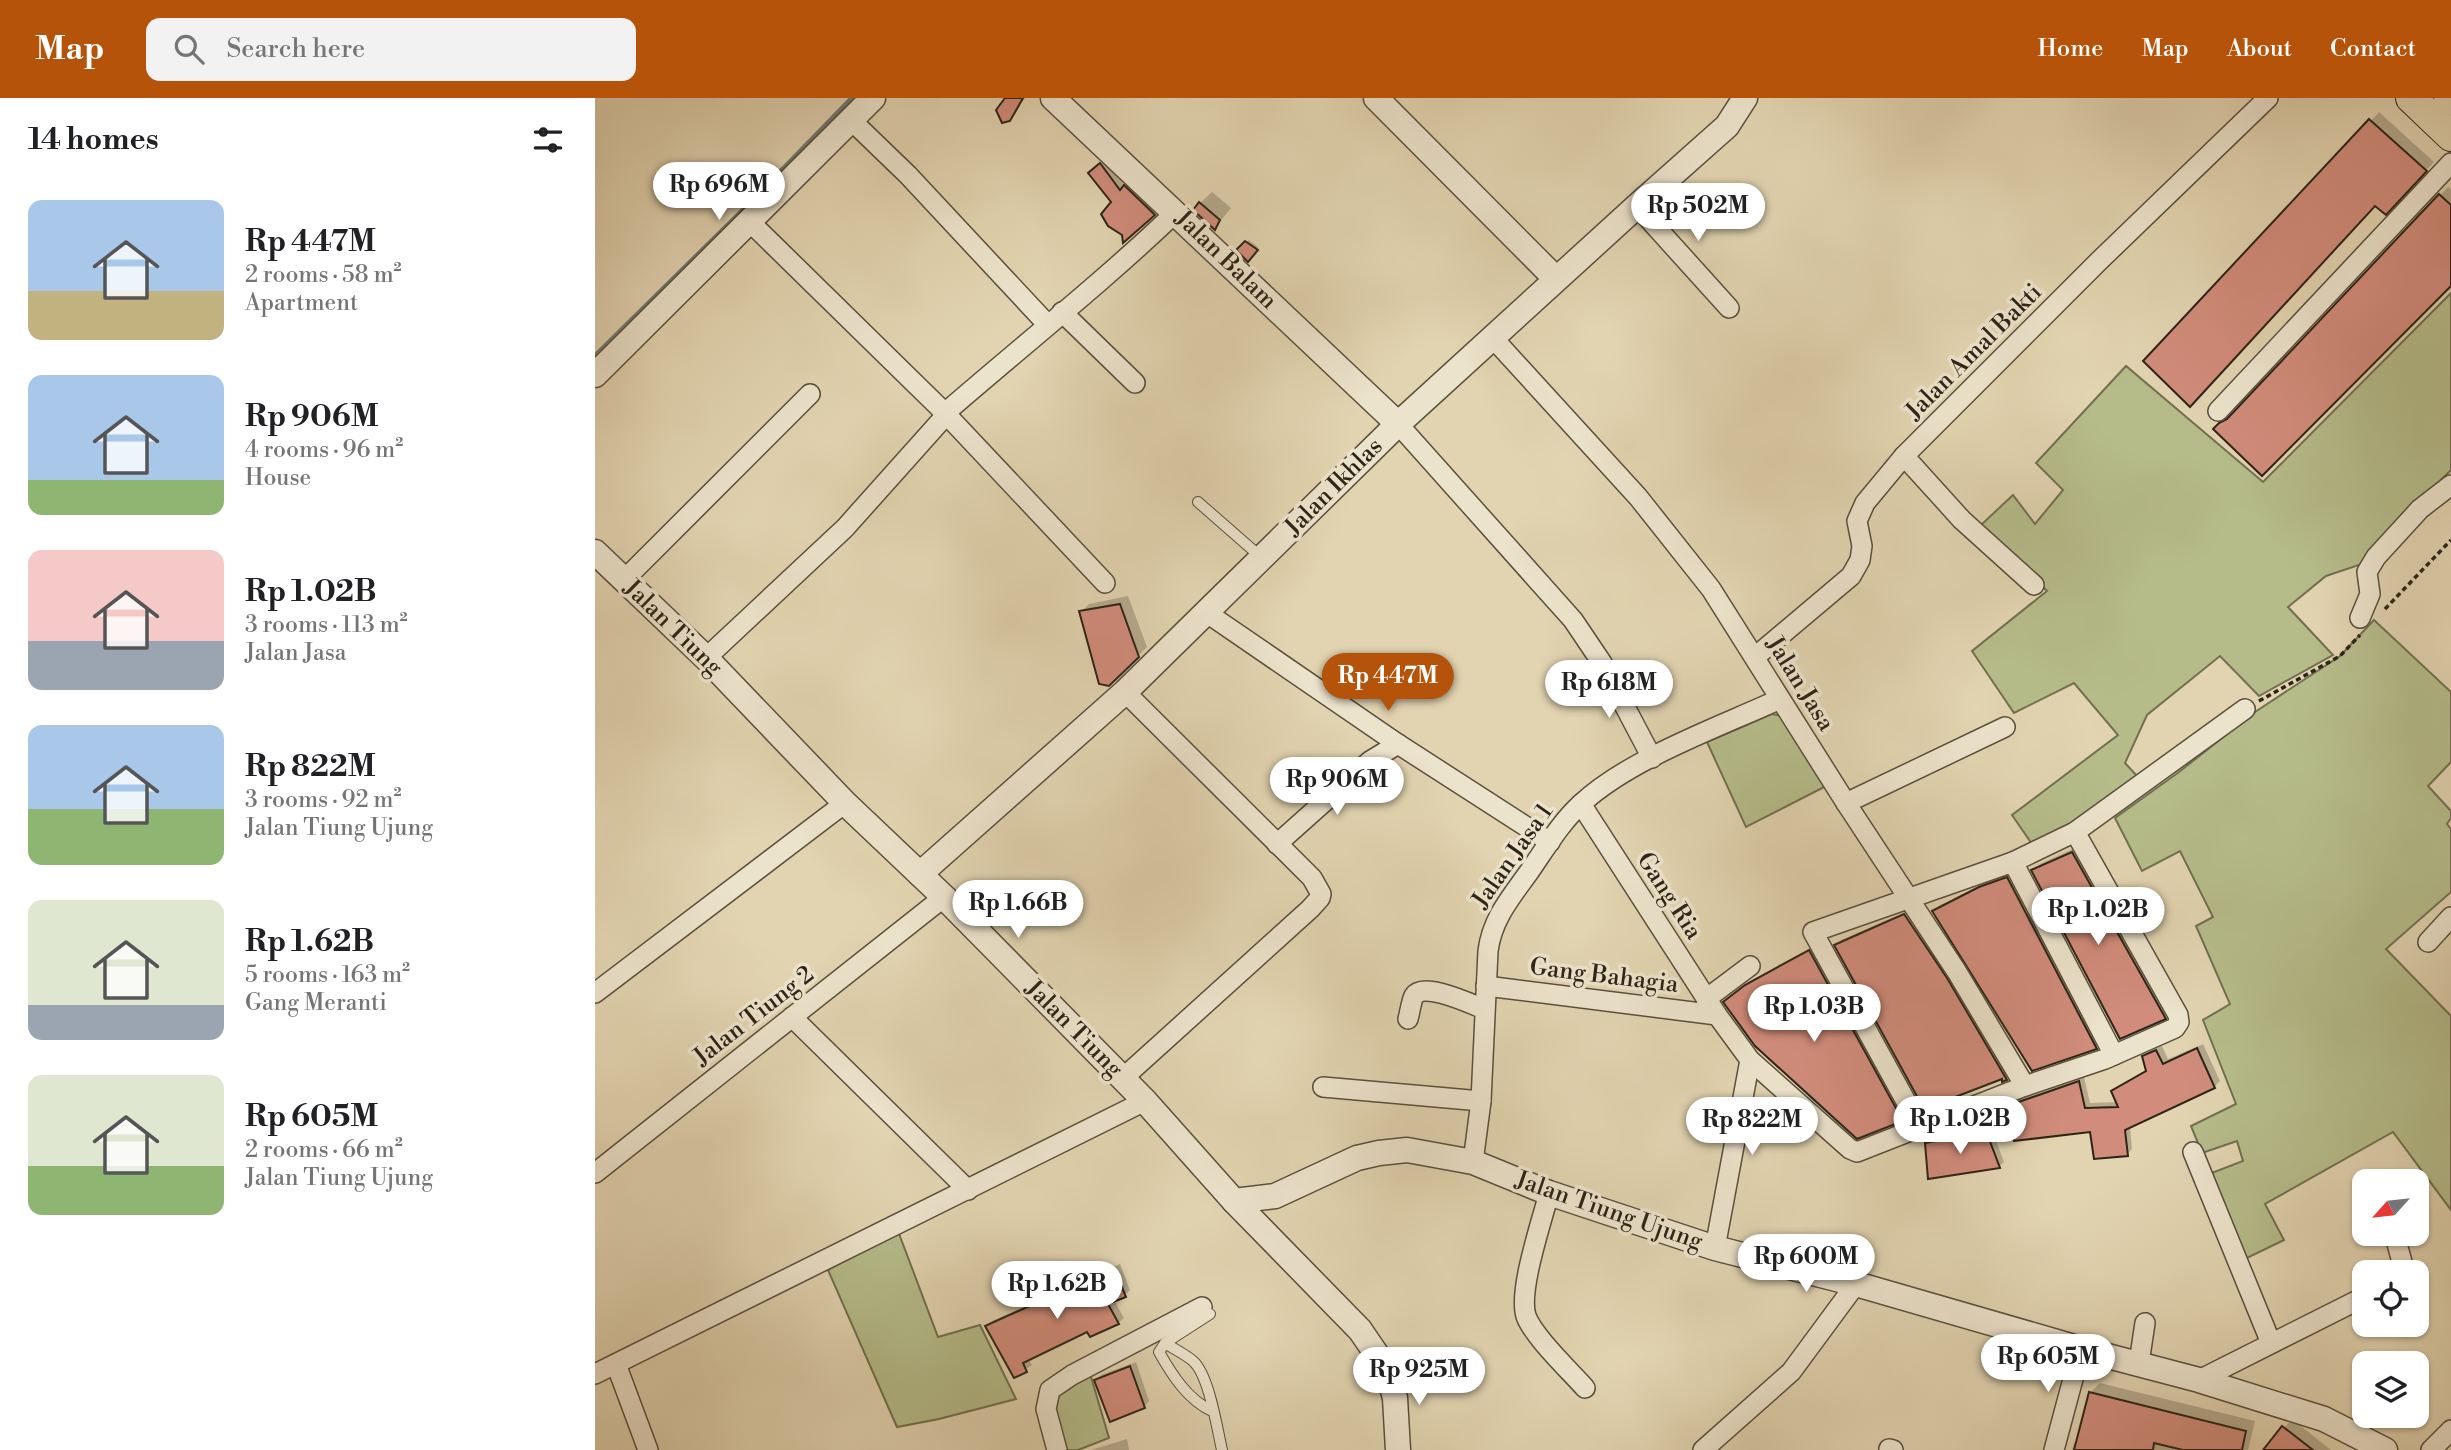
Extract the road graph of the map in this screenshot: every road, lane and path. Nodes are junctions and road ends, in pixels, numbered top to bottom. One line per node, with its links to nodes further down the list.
1 (873, 98): 7 (street)
2 (1053, 98): 11 (street, Jalan Balam)
3 (1376, 98): 13 (street)
4 (1745, 98): 10 (street, Jalan Ikhlas)
5 (2268, 98): 23 (street, Jalan Amal Bakti)
6 (2411, 98): 8 (main road)
7 (851, 120): 12 (street); 15 (street)
8 (2451, 136)
9 (2451, 163): 20 (street)
10 (1637, 206): 13 (street, Jalan Ikhlas); 14 (street)
11 (1176, 212): 15 (street); 22 (street, Jalan Balam)
12 (750, 222): 17 (street); 21 (street)
13 (1556, 279): 16 (street, Jalan Ikhlas)
14 (1729, 308)
15 (1055, 318): 18 (street); 21 (street)
16 (1492, 337): 22 (street, Jalan Ikhlas); 33 (street, Jalan Jasa)
17 (595, 375)
18 (1135, 383)
19 (810, 394): 28 (street)
20 (2218, 411)
21 (946, 414): 29 (street); 34 (street)
22 (1398, 424): 27 (street, Jalan Ikhlas); 40 (street)
23 (1904, 456): 30 (street); 33 (street, Jalan Amal Bakti)
24 (2451, 485): 32 (street)
25 (1198, 502): 27 (lane)
26 (595, 552): 28 (street, Jalan Tiung)
27 (1262, 559): 31 (street, Jalan Ikhlas)
28 (624, 580): 34 (street, Jalan Tiung)
29 (1105, 583)
30 (2034, 585)
31 (1207, 613): 35 (street, Jalan Ikhlas); 39 (street)
32 (2360, 618)
33 (1755, 657): 36 (street, Jalan Jasa)
34 (706, 658): 41 (street, Jalan Tiung)
35 (1125, 692): 46 (street); 48 (street, Jalan Ikhlas)
36 (1780, 699): 40 (street, Jalan Jasa 1); 42 (street, Jalan Jasa)
37 (2245, 709): 44 (street)
38 (2005, 727): 42 (street)
39 (1398, 744): 45 (street); 46 (street)
40 (1652, 758): 43 (street, Jalan Jasa 1)
41 (845, 803): 48 (street, Jalan Tiung); 55 (street)
42 (1846, 803): 50 (street, Jalan Jasa)
43 (1581, 804): 45 (street, Jalan Jasa 1); 56 (street, Gang Ria)
44 (2075, 832): 47 (street); 60 (street)
45 (1550, 842): 54 (street, Jalan Jasa 1)
46 (1277, 844): 62 (street)
47 (2013, 862): 50 (street); 60 (street)
48 (920, 874): 49 (street, Jalan Tiung)
49 (944, 897): 58 (street, Jalan Tiung 2); 62 (street, Jalan Tiung)
50 (1908, 899): 63 (street, Jalan Jasa); 67 (street)
51 (2451, 917): 52 (street)
52 (2428, 942)
53 (1750, 966): 56 (street)
54 (1486, 986): 56 (street, Gang Bahagia); 57 (street, Jalan Jasa 1)
55 (595, 993)
56 (1711, 1007): 61 (street, Gang Ria)
57 (1485, 1009): 59 (street); 66 (street, Jalan Jasa 1)
58 (792, 1017): 70 (street, Jalan Tiung 2); 71 (street)
59 (1408, 1019)
60 (2114, 1055): 63 (street)
61 (1750, 1060): 67 (street, Gang Ria); 74 (street)
62 (1122, 1079): 65 (street, Jalan Tiung)
63 (2025, 1086): 67 (street)
64 (1323, 1087): 66 (street)
65 (1145, 1101): 71 (street); 73 (street, Jalan Tiung)
66 (1481, 1101): 69 (street, Jalan Jasa 1)
67 (1920, 1127)
68 (2193, 1152): 80 (street)
69 (1473, 1163): 72 (street, Jalan Tiung Ujung); 73 (street, Jalan Tiung Ujung)
70 (595, 1173)
71 (968, 1190): 83 (street)
72 (1549, 1193): 74 (street, Jalan Tiung Ujung); 86 (street)
73 (1234, 1201): 92 (street, Jalan Tiung)
74 (1716, 1248): 75 (street, Jalan Tiung Ujung)
75 (1856, 1284): 81 (street, Jalan Tiung Ujung); 93 (street)
76 (2352, 1303): 80 (street)
77 (1202, 1313): 79 (lane); 90 (street)
78 (2145, 1323): 82 (street)
79 (1164, 1343): 87 (lane); 87 (lane)
80 (2271, 1343): 85 (street)
81 (2081, 1349): 82 (street, Jalan Tiung Ujung); 94 (street)
82 (2139, 1363): 85 (street, Jalan Tiung Ujung)
83 (616, 1364): 84 (street); 89 (street)
84 (595, 1374)
85 (2199, 1380): 95 (street, Jalan Tiung Ujung)
86 (1585, 1388)
87 (1212, 1411): 91 (lane)
88 (2451, 1430): 96 (street)
89 (648, 1450)
90 (1057, 1450)
91 (1223, 1450)
92 (1398, 1450)
93 (1703, 1450)
94 (2054, 1450)
95 (2385, 1450)
96 (2431, 1450)

